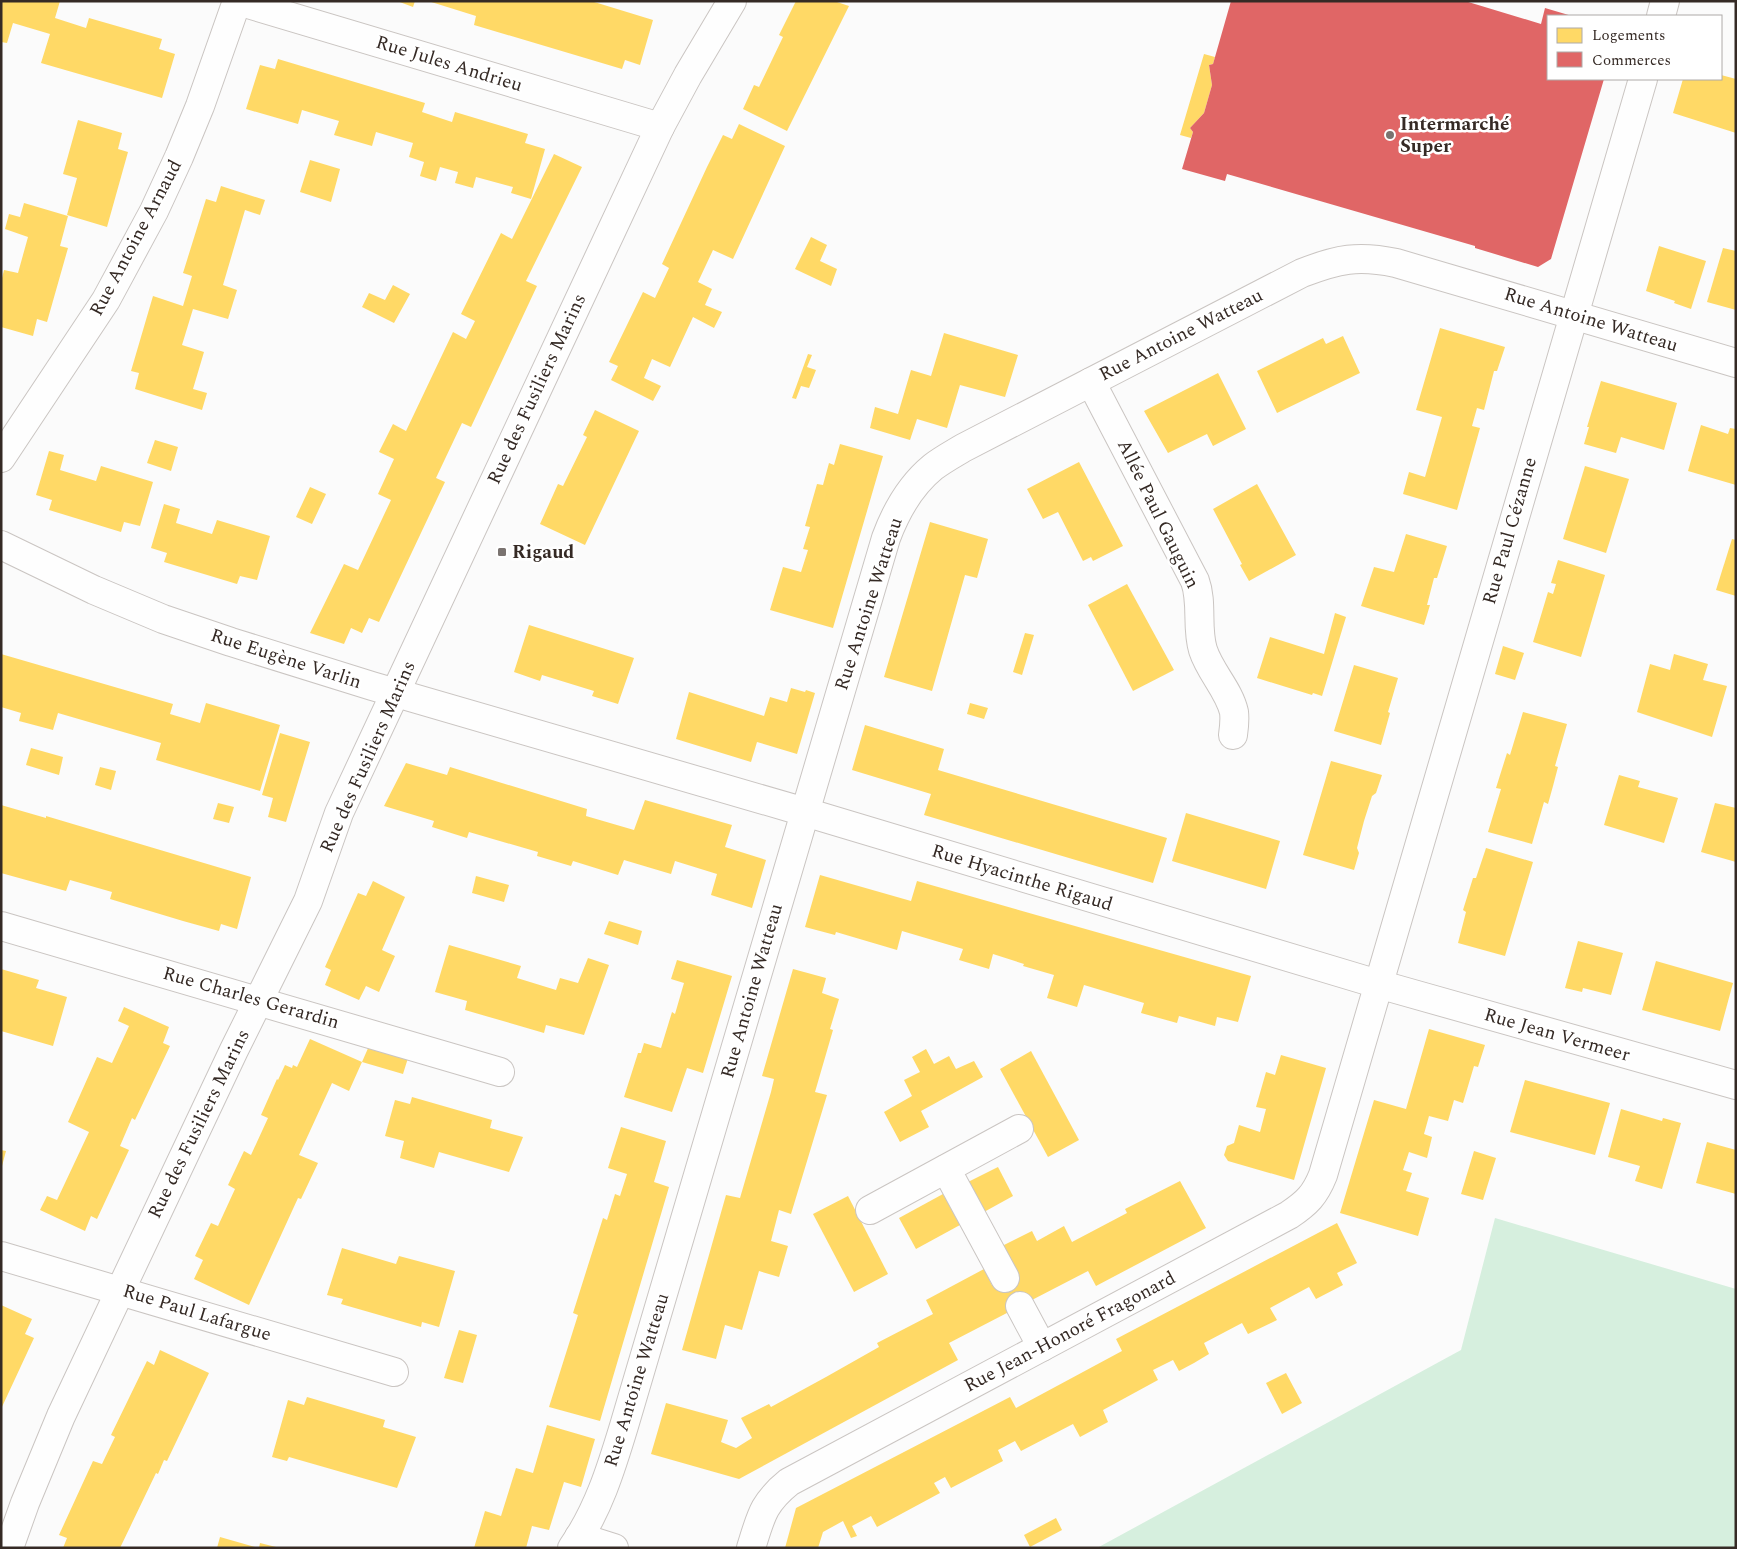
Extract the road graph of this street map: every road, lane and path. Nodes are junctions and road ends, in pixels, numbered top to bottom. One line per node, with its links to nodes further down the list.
1 (237, 1): 6 (street, Rue Jules Andrieu); 10 (street, Rue Antoine Arnaud)
2 (732, 1): 6 (street, Rue des Fusiliers Marins)
3 (1665, 1): 4 (street)
4 (1661, 15)
5 (1643, 80): 7 (street, Rue Paul Cézanne)
6 (660, 127): 12 (street, Rue des Fusiliers Marins)
7 (1574, 314): 8 (street, Rue Antoine Watteau); 9 (street, Rue Antoine Watteau); 17 (street, Rue Paul Cézanne)
8 (1736, 363)
9 (1091, 382): 13 (street, Allée Paul Gauguin); 15 (street, Rue Antoine Watteau)
10 (1, 458)
11 (1, 545): 12 (street, Rue Eugène Varlin)
12 (395, 693): 14 (street, Rue Eugène Varlin); 18 (street, Rue des Fusiliers Marins)
13 (1232, 735)
14 (666, 771): 15 (street, Rue Hyacinthe Rigaud)
15 (805, 812): 17 (street, Rue Hyacinthe Rigaud); 31 (street, Rue Antoine Watteau)
16 (1, 926): 18 (street, Rue Charles Gerardin)
17 (1378, 984): 20 (street, Rue Paul Cézanne); 21 (street, Rue Jean Vermeer)
18 (259, 1001): 19 (street, Rue Charles Gerardin); 27 (street, Rue des Fusiliers Marins)
19 (500, 1072)
20 (1349, 1083): 29 (street, Rue Jean-Honoré Fragonard)
21 (1736, 1085)
22 (1018, 1129): 23 (street)
23 (946, 1169): 24 (street); 26 (street)
24 (870, 1210)
25 (1, 1256): 27 (street, Rue Paul Lafargue)
26 (1004, 1278)
27 (120, 1290): 30 (street, Rue Paul Lafargue); 32 (street, Rue des Fusiliers Marins)
28 (1020, 1306): 29 (street)
29 (1042, 1347): 34 (street, Rue Jean-Honoré Fragonard)
30 (394, 1372)
31 (576, 1543): 33 (street)
32 (9, 1548)
33 (614, 1548)
34 (751, 1548)

